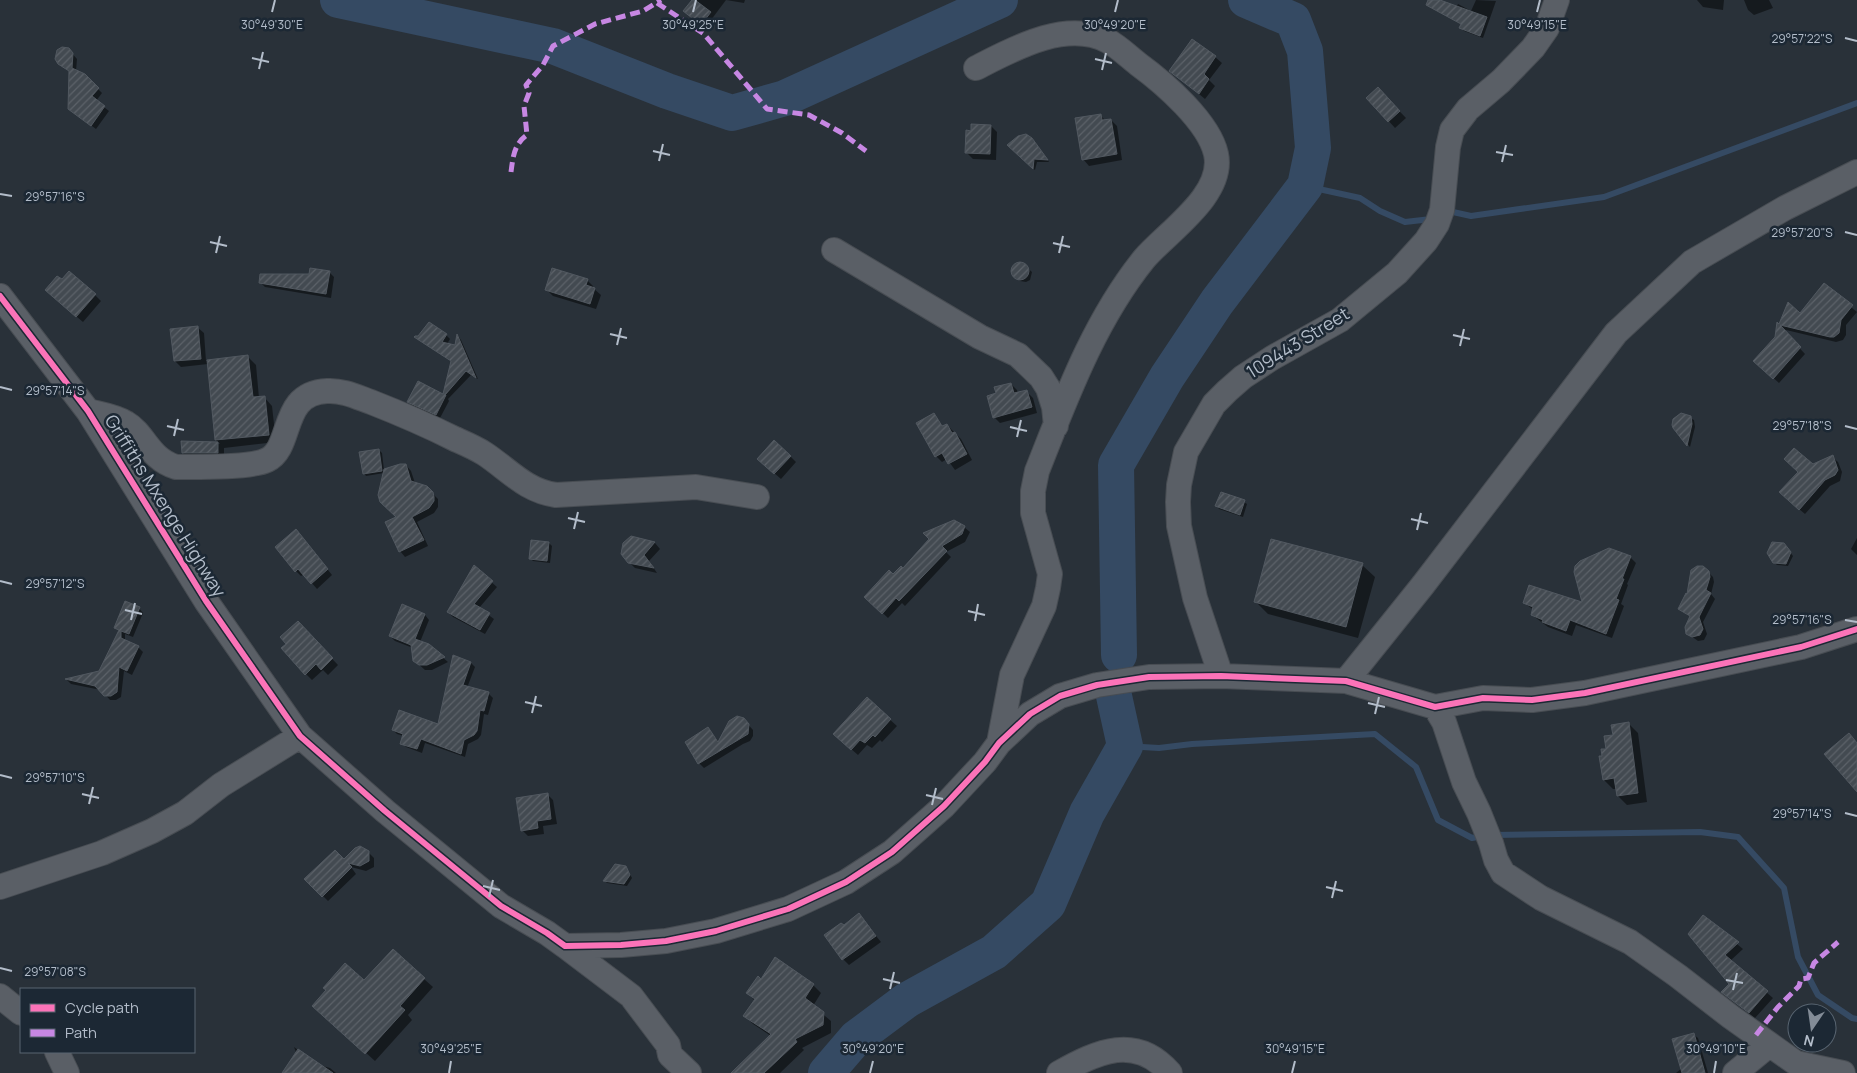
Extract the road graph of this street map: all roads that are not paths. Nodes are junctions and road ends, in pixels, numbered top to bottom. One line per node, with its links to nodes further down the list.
1 (1557, 0): 10 (street, 109443 Street)
2 (976, 68): 7 (street)
3 (1857, 172): 11 (street)
4 (834, 250): 7 (street)
5 (0, 296): 6 (street, Griffiths Mxenge Highway)
6 (88, 411): 8 (street); 13 (street, Griffiths Mxenge Highway)
7 (1056, 426): 14 (street)
8 (757, 497)
9 (1857, 629): 12 (street)
10 (1221, 676): 11 (street); 14 (street)
11 (1346, 680): 12 (street)
12 (1435, 707): 20 (street)
13 (300, 736): 15 (street); 16 (street, Griffiths Mxenge Highway)
14 (999, 743): 16 (street)
15 (0, 887)
16 (565, 946): 19 (street, Griffiths Mxenge Highway)
17 (0, 996): 18 (street)
18 (20, 1012)
19 (668, 1045): 24 (street); 25 (street, Griffiths Mxenge Highway)
20 (1769, 1045): 22 (street); 28 (street)
21 (57, 1053): 23 (street)
22 (1803, 1068): 29 (street)
23 (67, 1073)
24 (669, 1073)
25 (689, 1073)
26 (1059, 1073): 27 (street)
27 (1170, 1073)
28 (1734, 1073)
29 (1843, 1073)

